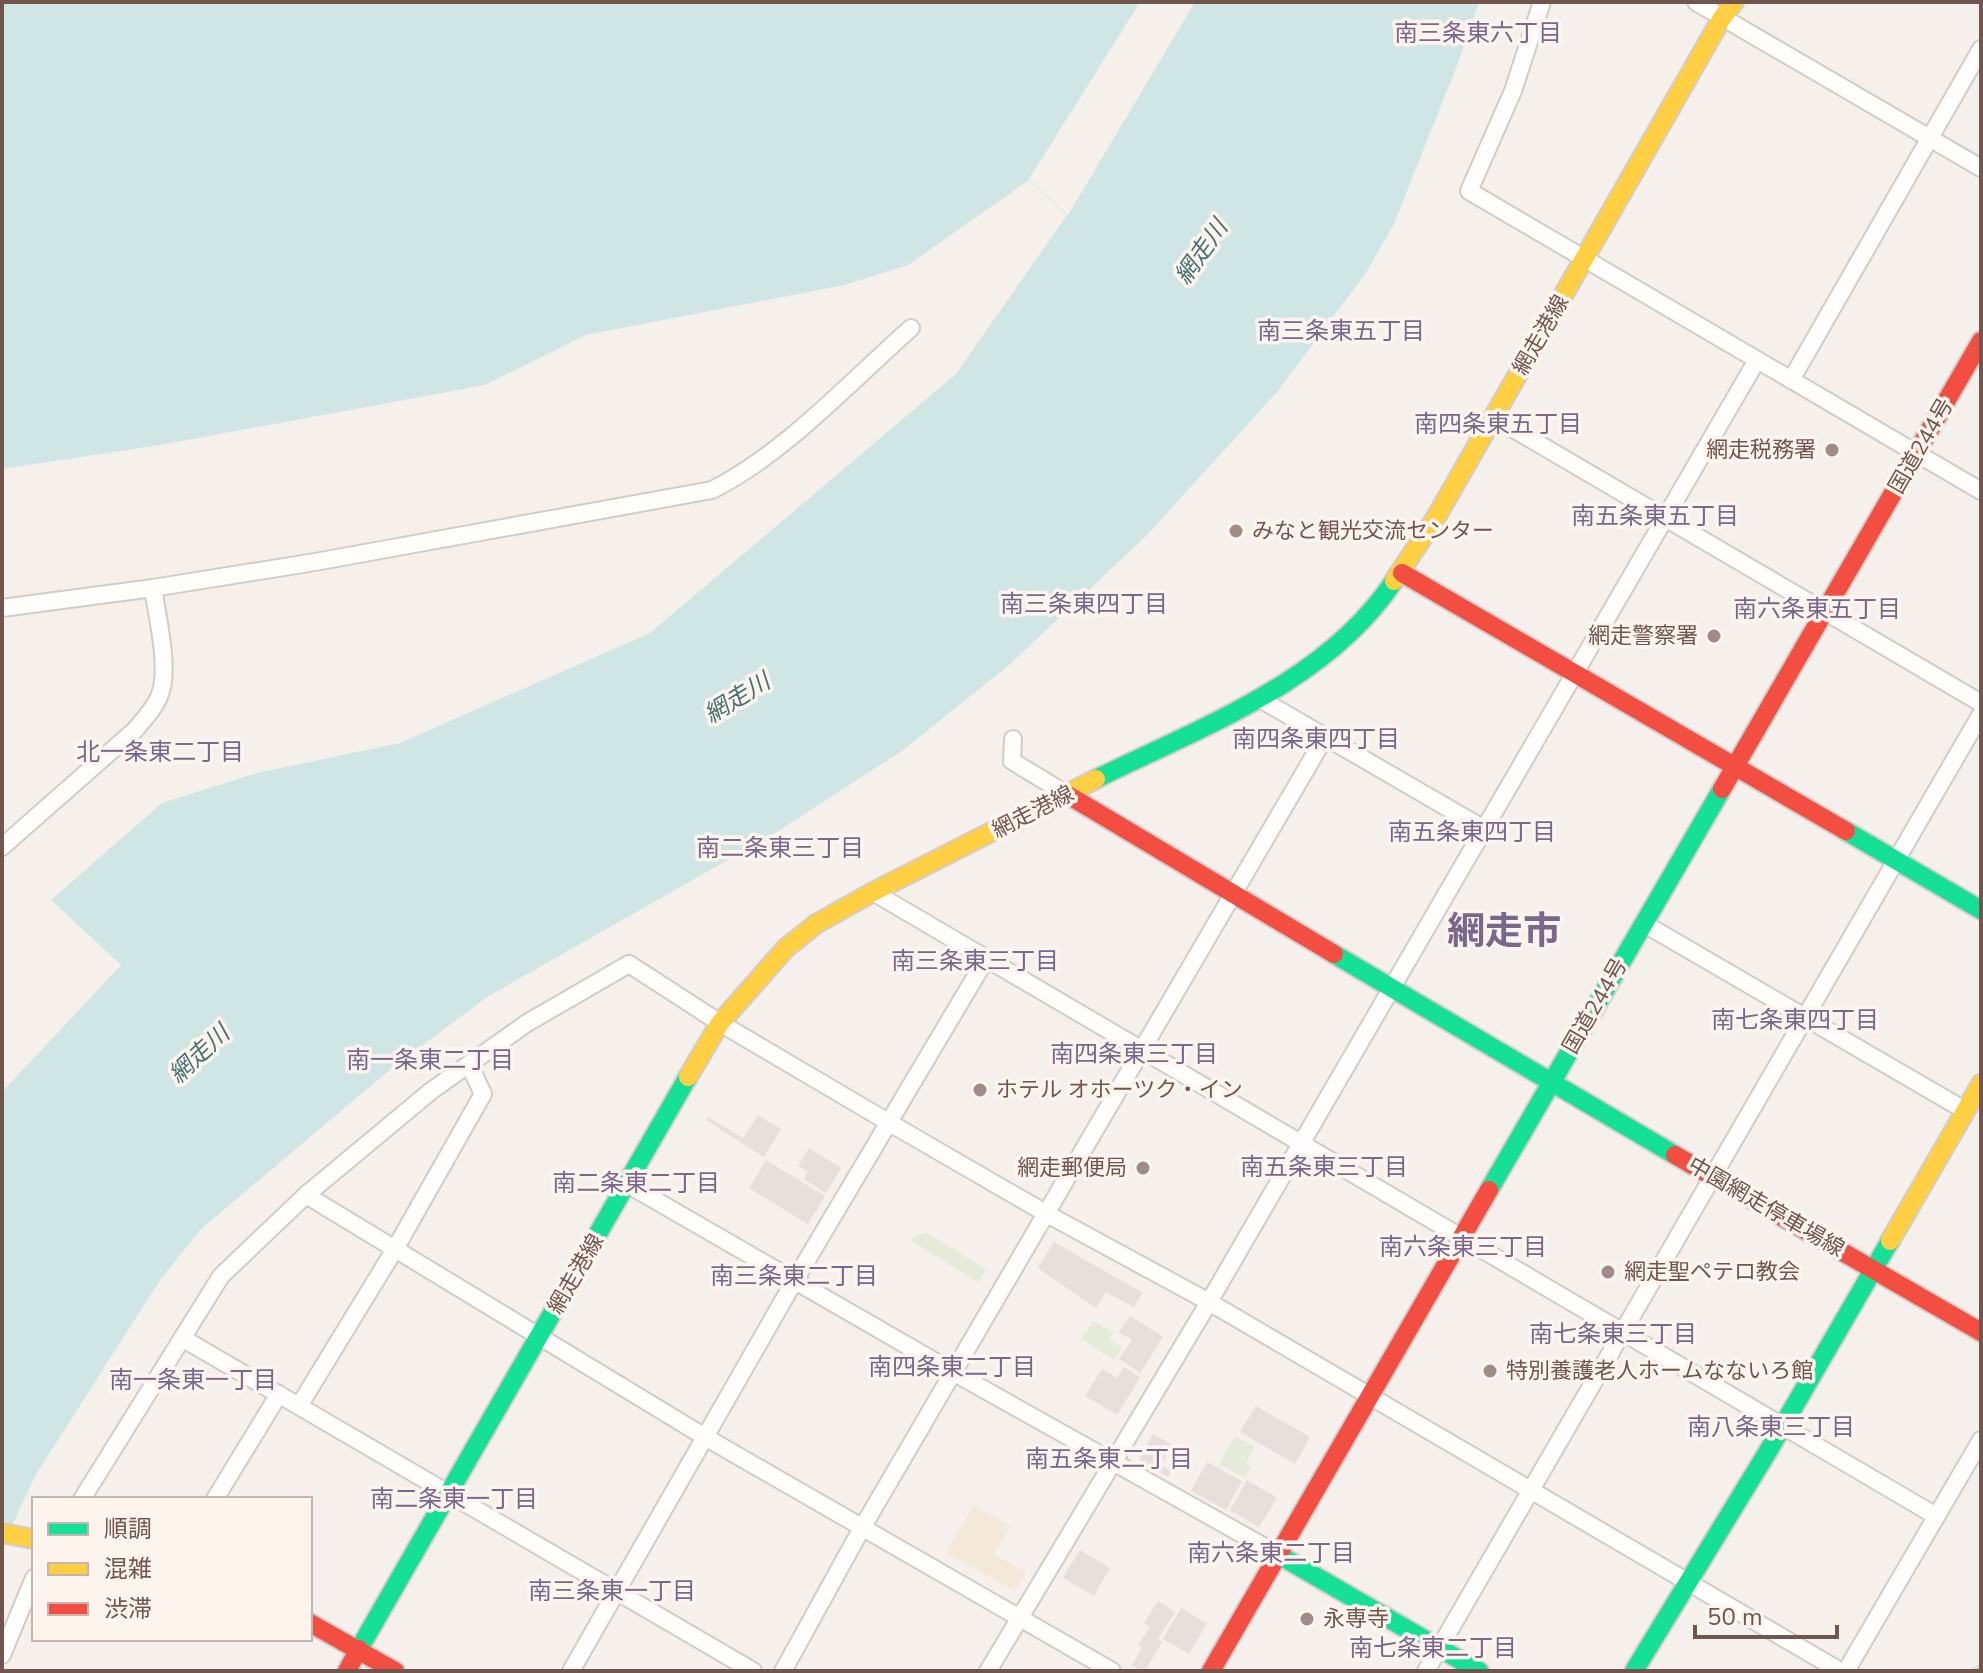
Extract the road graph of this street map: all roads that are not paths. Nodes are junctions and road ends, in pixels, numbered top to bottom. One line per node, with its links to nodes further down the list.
1 (1542, 2): 8 (street)
2 (1696, 2): 4 (street)
3 (1734, 2): 4 (main road, 網走港線)
4 (1722, 18): 6 (street); 8 (main road, 網走港線)
5 (1981, 49): 6 (street)
6 (1930, 138): 7 (street); 12 (street)
7 (1981, 168)
8 (1585, 260): 11 (street); 13 (main road, 網走港線)
9 (911, 328): 18 (street)
10 (1981, 341): 14 (main road, 国道244号)
11 (1757, 360): 12 (street); 16 (street)
12 (1791, 380): 14 (street)
13 (1493, 417): 16 (street); 17 (main road, 網走港線)
14 (1917, 454): 15 (street); 20 (main road, 国道244号)
15 (1981, 491)
16 (1665, 518): 20 (street); 21 (street)
17 (1402, 573): 21 (main road); 22 (main road, 網走港線)
18 (153, 588): 19 (street); 30 (street)
19 (2, 608)
20 (1825, 611): 23 (street); 27 (main road, 国道244号)
21 (1574, 675): 27 (main road); 29 (street)
22 (1260, 699): 25 (street); 28 (main road, 網走港線)
23 (1981, 703)
24 (1981, 714): 31 (street)
25 (1325, 737): 29 (street); 33 (street)
26 (1013, 739): 28 (street)
27 (1735, 766): 31 (main road); 35 (main road, 国道244号)
28 (1068, 795): 32 (main road, 網走港線); 33 (main road, 中園網走停車場線)
29 (1484, 829): 37 (street)
30 (2, 847)
31 (1896, 861): 34 (main road); 38 (street)
32 (873, 892): 36 (street); 39 (main road, 網走港線)
33 (1234, 895): 37 (main road, 中園網走停車場線); 40 (street)
34 (1981, 910)
35 (1643, 923): 38 (street); 42 (main road, 国道244号)
36 (986, 959): 40 (street); 45 (street)
37 (1391, 989): 42 (main road, 中園網走停車場線); 46 (street)
38 (1805, 1017): 44 (street); 47 (street)
39 (720, 1023): 41 (street); 45 (street); 48 (main road, 網走港線)
40 (1143, 1051): 46 (street); 50 (street)
41 (469, 1064): 49 (street); 52 (street)
42 (1550, 1083): 47 (main road, 中園網走停車場線); 51 (main road, 国道244号)
43 (1981, 1084): 44 (main road)
44 (1966, 1111): 53 (main road)
45 (888, 1122): 50 (street); 54 (street)
46 (1301, 1144): 51 (street); 55 (street)
47 (1713, 1176): 53 (main road, 中園網走停車場線); 56 (street)
48 (627, 1184): 54 (street); 59 (main road, 網走港線)
49 (306, 1195): 52 (street); 58 (street)
50 (1047, 1214): 55 (street); 60 (street)
51 (1463, 1238): 56 (street); 62 (main road, 国道244号)
52 (395, 1249): 59 (street); 63 (street)
53 (1874, 1270): 57 (main road, 中園網走停車場線); 64 (main road)
54 (795, 1280): 60 (street); 65 (street)
55 (1209, 1302): 62 (street); 67 (street)
56 (1622, 1332): 64 (street); 68 (street)
57 (1981, 1332)
58 (182, 1338): 61 (street); 70 (street)
59 (539, 1338): 65 (street); 69 (main road, 網走港線)
60 (953, 1372): 67 (street); 73 (street)
61 (279, 1394): 63 (street); 71 (street)
62 (1369, 1396): 68 (street); 76 (main road, 国道244号)
63 (299, 1406): 69 (street)
64 (1783, 1426): 72 (street); 78 (main road)
65 (705, 1437): 73 (street); 79 (street)
66 (1981, 1440): 72 (street)
67 (1112, 1462): 76 (street); 80 (street)
68 (1531, 1490): 78 (street); 82 (street)
69 (449, 1494): 79 (street); 83 (main road, 網走港線)
70 (83, 1497)
71 (216, 1497)
72 (1936, 1516): 96 (street)
73 (862, 1528): 80 (street); 89 (street)
74 (2, 1533): 75 (main road)
75 (32, 1539)
76 (1279, 1555): 82 (main road); 92 (main road, 国道244号)
77 (32, 1583): 84 (street)
78 (1690, 1583): 95 (main road); 96 (street)
79 (617, 1592): 87 (street); 88 (street)
80 (1019, 1617): 90 (street); 91 (street)
81 (312, 1624): 83 (main road)
82 (1440, 1648): 93 (street); 94 (main road)
83 (359, 1649): 85 (main road, 網走港線); 86 (main road)
84 (2, 1655)
85 (347, 1671)
86 (395, 1671)
87 (571, 1671)
88 (753, 1671)
89 (783, 1671)
90 (988, 1671)
91 (1112, 1671)
92 (1211, 1671)
93 (1426, 1671)
94 (1479, 1671)
95 (1634, 1671)
96 (1843, 1671)

